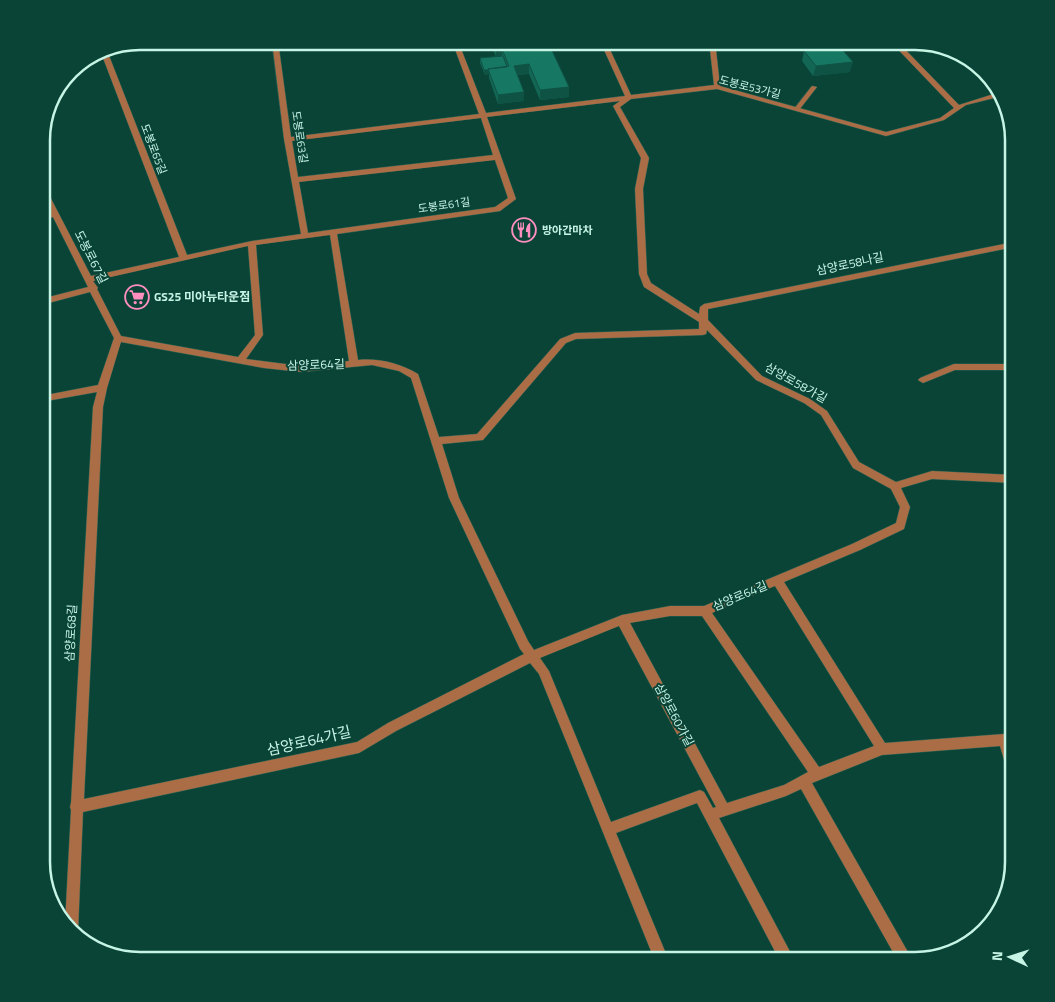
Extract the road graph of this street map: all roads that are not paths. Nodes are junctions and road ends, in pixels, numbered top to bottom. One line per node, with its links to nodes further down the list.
1 (276, 50): 14 (street, 도봉로63길)
2 (458, 50): 13 (street, 도봉로61길)
3 (607, 50): 10 (street)
4 (713, 50): 7 (street)
5 (901, 50): 11 (street)
6 (106, 57): 24 (street, 도봉로65길)
7 (717, 87): 10 (street, 도봉로53가길); 12 (street, 도봉로53가길)
8 (814, 87): 12 (street)
9 (994, 96): 11 (street, 도봉로53가길)
10 (629, 98): 13 (street, 도봉로53가길); 28 (street, 삼양로58가길)
11 (958, 108): 12 (street, 도봉로53가길)
12 (797, 109)
13 (483, 115): 14 (street); 15 (street, 도봉로61길)
14 (288, 139): 16 (street, 도봉로63길)
15 (498, 157): 16 (street); 20 (street, 도봉로61길)
16 (295, 180): 21 (street, 도봉로63길)
17 (50, 202): 18 (street, 도봉로67길)
18 (56, 214): 19 (street); 25 (street, 도봉로67길)
19 (50, 216)
20 (333, 232): 21 (street, 도봉로61길); 31 (street)
21 (305, 236): 22 (street, 도봉로61길)
22 (252, 244): 24 (street, 도봉로61길); 30 (street)
23 (1005, 246): 28 (street, 삼양로58나길)
24 (184, 258): 25 (street, 도봉로61길)
25 (90, 279): 26 (street, 도봉로67길)
26 (94, 288): 27 (street); 29 (street, 도봉로67길)
27 (50, 300)
28 (703, 320): 36 (street); 38 (street, 삼양로58가길)
29 (118, 338): 30 (street, 삼양로64길); 34 (street, 삼양로68길)
30 (240, 361): 31 (street, 삼양로64길)
31 (354, 364): 36 (street, 삼양로64길)
32 (1005, 367): 33 (street)
33 (923, 380)
34 (102, 388): 35 (street); 47 (street, 삼양로68길)
35 (50, 397)
36 (436, 441): 42 (street, 삼양로64길)
37 (1005, 481): 38 (street)
38 (895, 486): 39 (street, 삼양로64길)
39 (777, 580): 40 (street, 삼양로64길); 44 (street)
40 (705, 611): 41 (street, 삼양로64길); 45 (street)
41 (622, 620): 42 (street, 삼양로64길); 48 (street, 삼양로60가길)
42 (532, 656): 47 (street, 삼양로64가길); 50 (street, 삼양로64길)
43 (1005, 740): 44 (street)
44 (882, 748): 45 (street)
45 (817, 774): 46 (street)
46 (804, 781): 48 (street); 54 (street)
47 (76, 807): 51 (street, 삼양로68길)
48 (725, 810): 49 (street)
49 (710, 815): 50 (street); 53 (street)
50 (608, 829): 52 (street, 삼양로64길)
51 (71, 920)
52 (658, 952)
53 (783, 952)
54 (901, 952)

